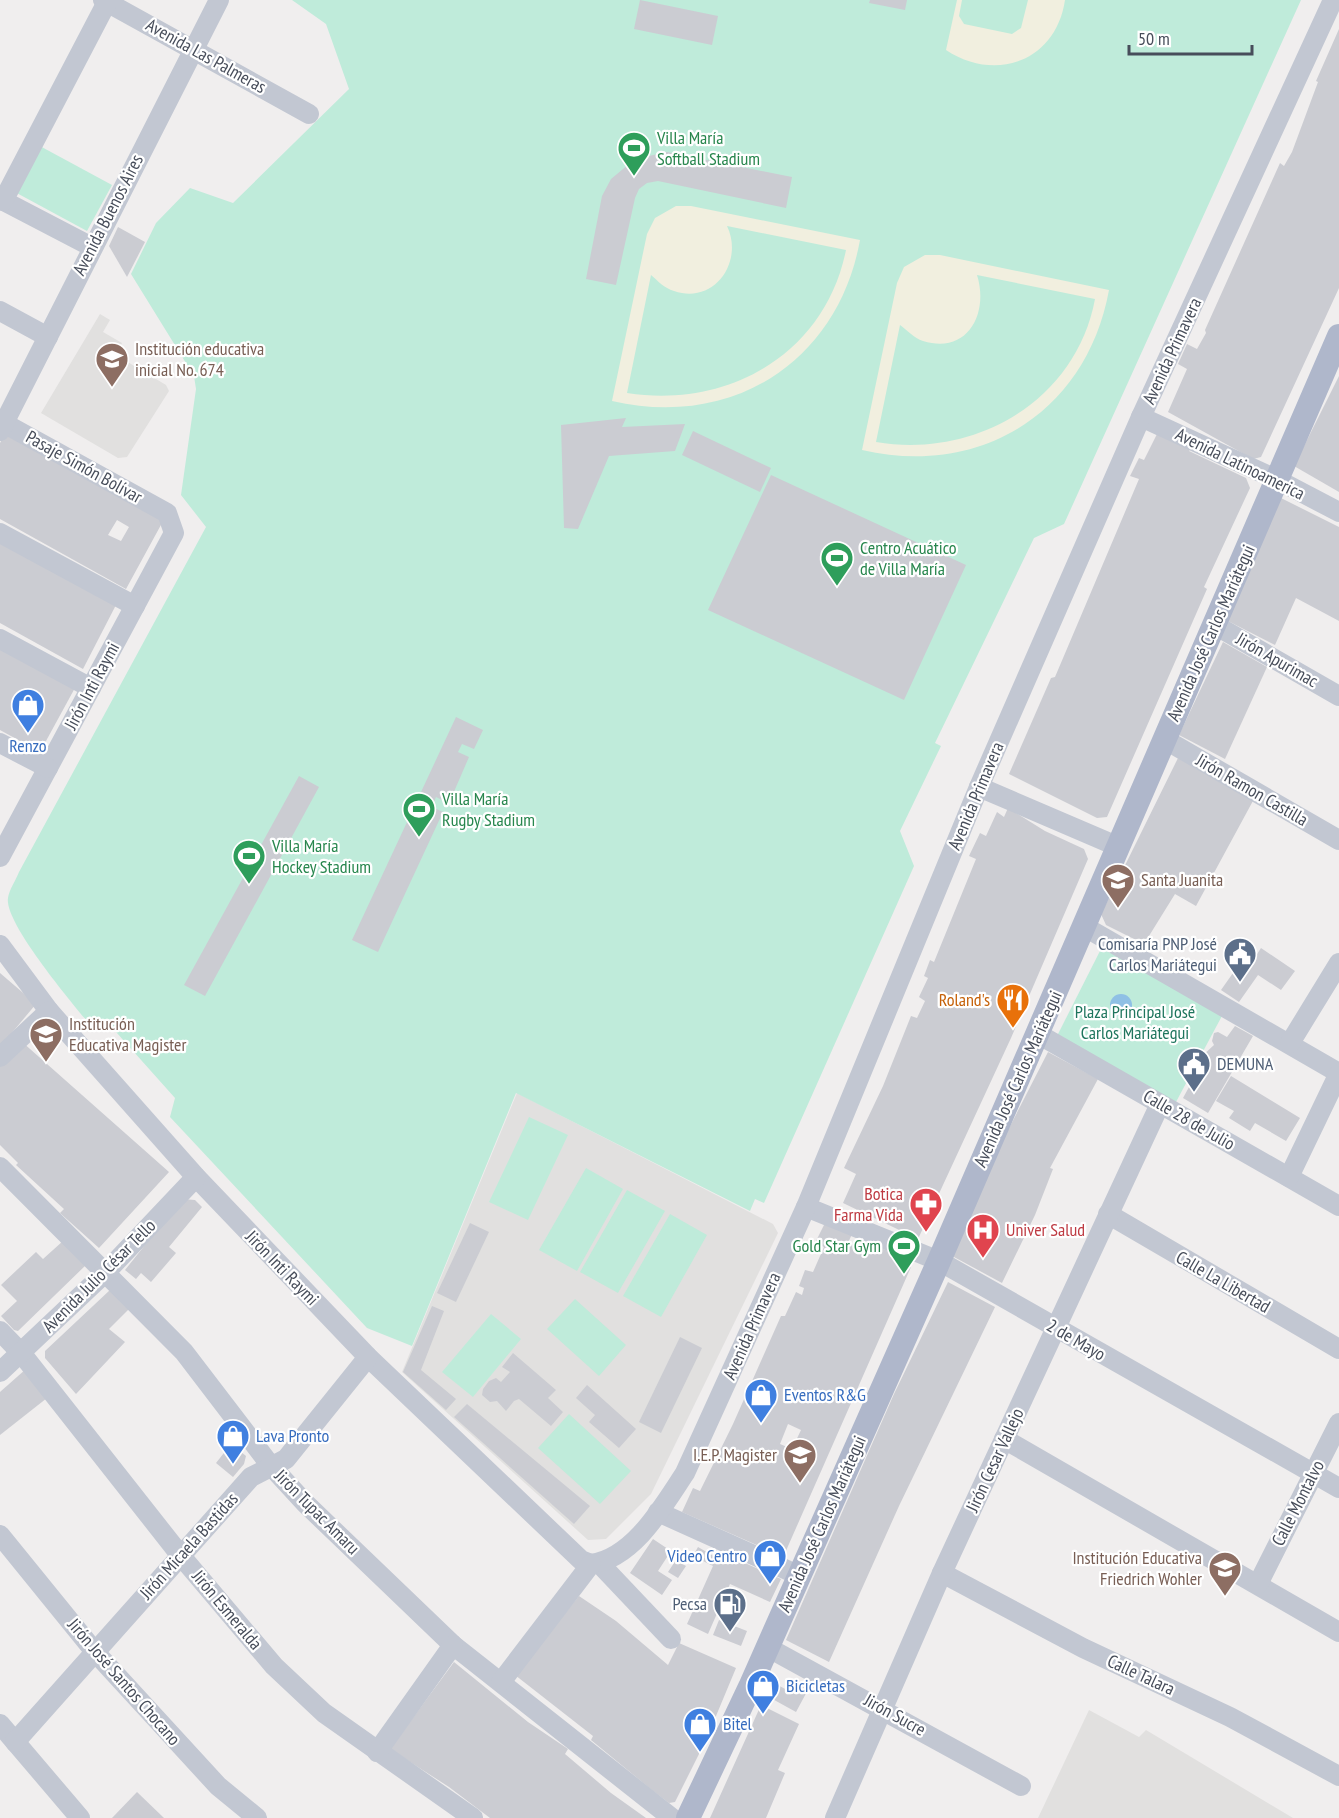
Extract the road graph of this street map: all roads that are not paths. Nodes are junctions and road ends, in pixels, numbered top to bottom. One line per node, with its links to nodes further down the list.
1 (219, 0): 4 (street, Avenida Buenos Aires)
2 (1332, 0): 11 (street, Avenida Primavera)
3 (105, 1): 4 (street, Avenida Las Palmeras); 6 (street)
4 (193, 48): 5 (street, Avenida Las Palmeras); 7 (street, Avenida Buenos Aires)
5 (309, 114)
6 (2, 200): 7 (street)
7 (92, 247): 10 (street, Avenida Buenos Aires)
8 (0, 311): 10 (street)
9 (1339, 336): 13 (main road, Avenida José Carlos Mariátegui)
10 (48, 337): 12 (street, Avenida Buenos Aires)
11 (1141, 417): 13 (street, Avenida Latinoamerica); 25 (street, Avenida Primavera)
12 (1, 425): 15 (street, Pasaje Simón Bolívar)
13 (1278, 480): 14 (street, Avenida Latinoamerica); 18 (main road, Avenida José Carlos Mariátegui)
14 (1339, 512)
15 (167, 513): 17 (street, Jirón Inti Raymi)
16 (0, 533): 17 (street)
17 (135, 606): 20 (street, Jirón Inti Raymi)
18 (1215, 625): 21 (street, Jirón Apurimac); 22 (main road, Avenida José Carlos Mariátegui)
19 (0, 639): 20 (street)
20 (91, 688): 24 (street, Jirón Inti Raymi)
21 (1339, 696)
22 (1164, 740): 26 (street, Jirón Ramon Castilla); 27 (main road, Avenida José Carlos Mariátegui)
23 (0, 743): 24 (street)
24 (48, 768): 28 (street, Jirón Inti Raymi)
25 (979, 787): 27 (street); 42 (street, Avenida Primavera)
26 (1339, 840)
27 (1119, 847): 29 (main road, Avenida José Carlos Mariátegui)
28 (0, 857)
29 (1085, 927): 33 (main road, Avenida José Carlos Mariátegui); 34 (street)
30 (0, 945): 32 (street, Jirón Inti Raymi)
31 (1339, 963): 34 (street)
32 (49, 1011): 35 (street); 39 (street, Jirón Inti Raymi)
33 (1038, 1034): 37 (street, Calle 28 de Julio); 44 (main road, Avenida José Carlos Mariátegui)
34 (1290, 1043): 36 (street)
35 (0, 1057)
36 (1339, 1073): 40 (street)
37 (1160, 1104): 40 (street, Calle 28 de Julio); 43 (street, Jirón Cesar Vallejo)
38 (0, 1167): 45 (street, Jirón Tupac Amaru)
39 (196, 1177): 45 (street, Avenida Julio César Tello); 50 (street, Jirón Inti Raymi)
40 (1289, 1177): 41 (street, Calle 28 de Julio)
41 (1339, 1206)
42 (806, 1207): 44 (street, 2 de Mayo); 57 (street, Avenida Primavera)
43 (1108, 1214): 46 (street, Jirón Cesar Vallejo); 48 (street, Calle La Libertad)
44 (939, 1261): 46 (street, 2 de Mayo); 62 (main road, Avenida José Carlos Mariátegui)
45 (107, 1271): 49 (street, Avenida Julio César Tello); 54 (street, Jirón Tupac Amaru)
46 (1055, 1328): 53 (street, Jirón Cesar Vallejo); 55 (street, 2 de Mayo)
47 (0, 1331): 49 (street, Jirón Esmeralda)
48 (1339, 1349)
49 (22, 1354): 51 (street, Avenida Julio César Tello); 59 (street, Jirón Esmeralda)
50 (368, 1357): 54 (street, Jirón Micaela Bastidas); 60 (street, Jirón Inti Raymi)
51 (0, 1372)
52 (1339, 1423): 55 (street, Calle Montalvo)
53 (1004, 1439): 61 (street, Jirón Cesar Vallejo); 63 (street)
54 (270, 1467): 59 (street, Jirón Micaela Bastidas); 66 (street, Jirón Tupac Amaru)
55 (1313, 1473): 56 (street, 2 de Mayo); 63 (street, Calle Montalvo)
56 (1339, 1488)
57 (658, 1512): 60 (street, Avenida Primavera); 62 (street)
58 (0, 1535): 68 (street, Jirón José Santos Chocano)
59 (181, 1556): 68 (street, Jirón Micaela Bastidas); 73 (street, Jirón Esmeralda)
60 (595, 1564): 65 (street, Jirón Inti Raymi); 69 (street)
61 (942, 1574): 70 (street, Jirón Cesar Vallejo); 74 (street, Calle Talara)
62 (798, 1575): 67 (main road, Avenida José Carlos Mariátegui)
63 (1258, 1584): 64 (street)
64 (1339, 1632)
65 (671, 1639)
66 (453, 1645): 69 (street, Jirón Tupac Amaru); 73 (street)
67 (767, 1647): 70 (street, Jirón Sucre); 80 (main road, Avenida José Carlos Mariátegui)
68 (95, 1652): 72 (street, Jirón Micaela Bastidas); 77 (street, Jirón José Santos Chocano)
69 (501, 1682): 79 (street, Jirón Tupac Amaru)
70 (884, 1709): 75 (street, Jirón Sucre); 81 (street, Jirón Cesar Vallejo)
71 (0, 1724): 72 (street)
72 (15, 1742): 76 (street)
73 (377, 1752): 78 (street, Jirón Esmeralda)
74 (1339, 1776)
75 (1021, 1786)
76 (80, 1818)
77 (257, 1818)
78 (473, 1818)
79 (672, 1818)
80 (688, 1818)
81 (835, 1818)

